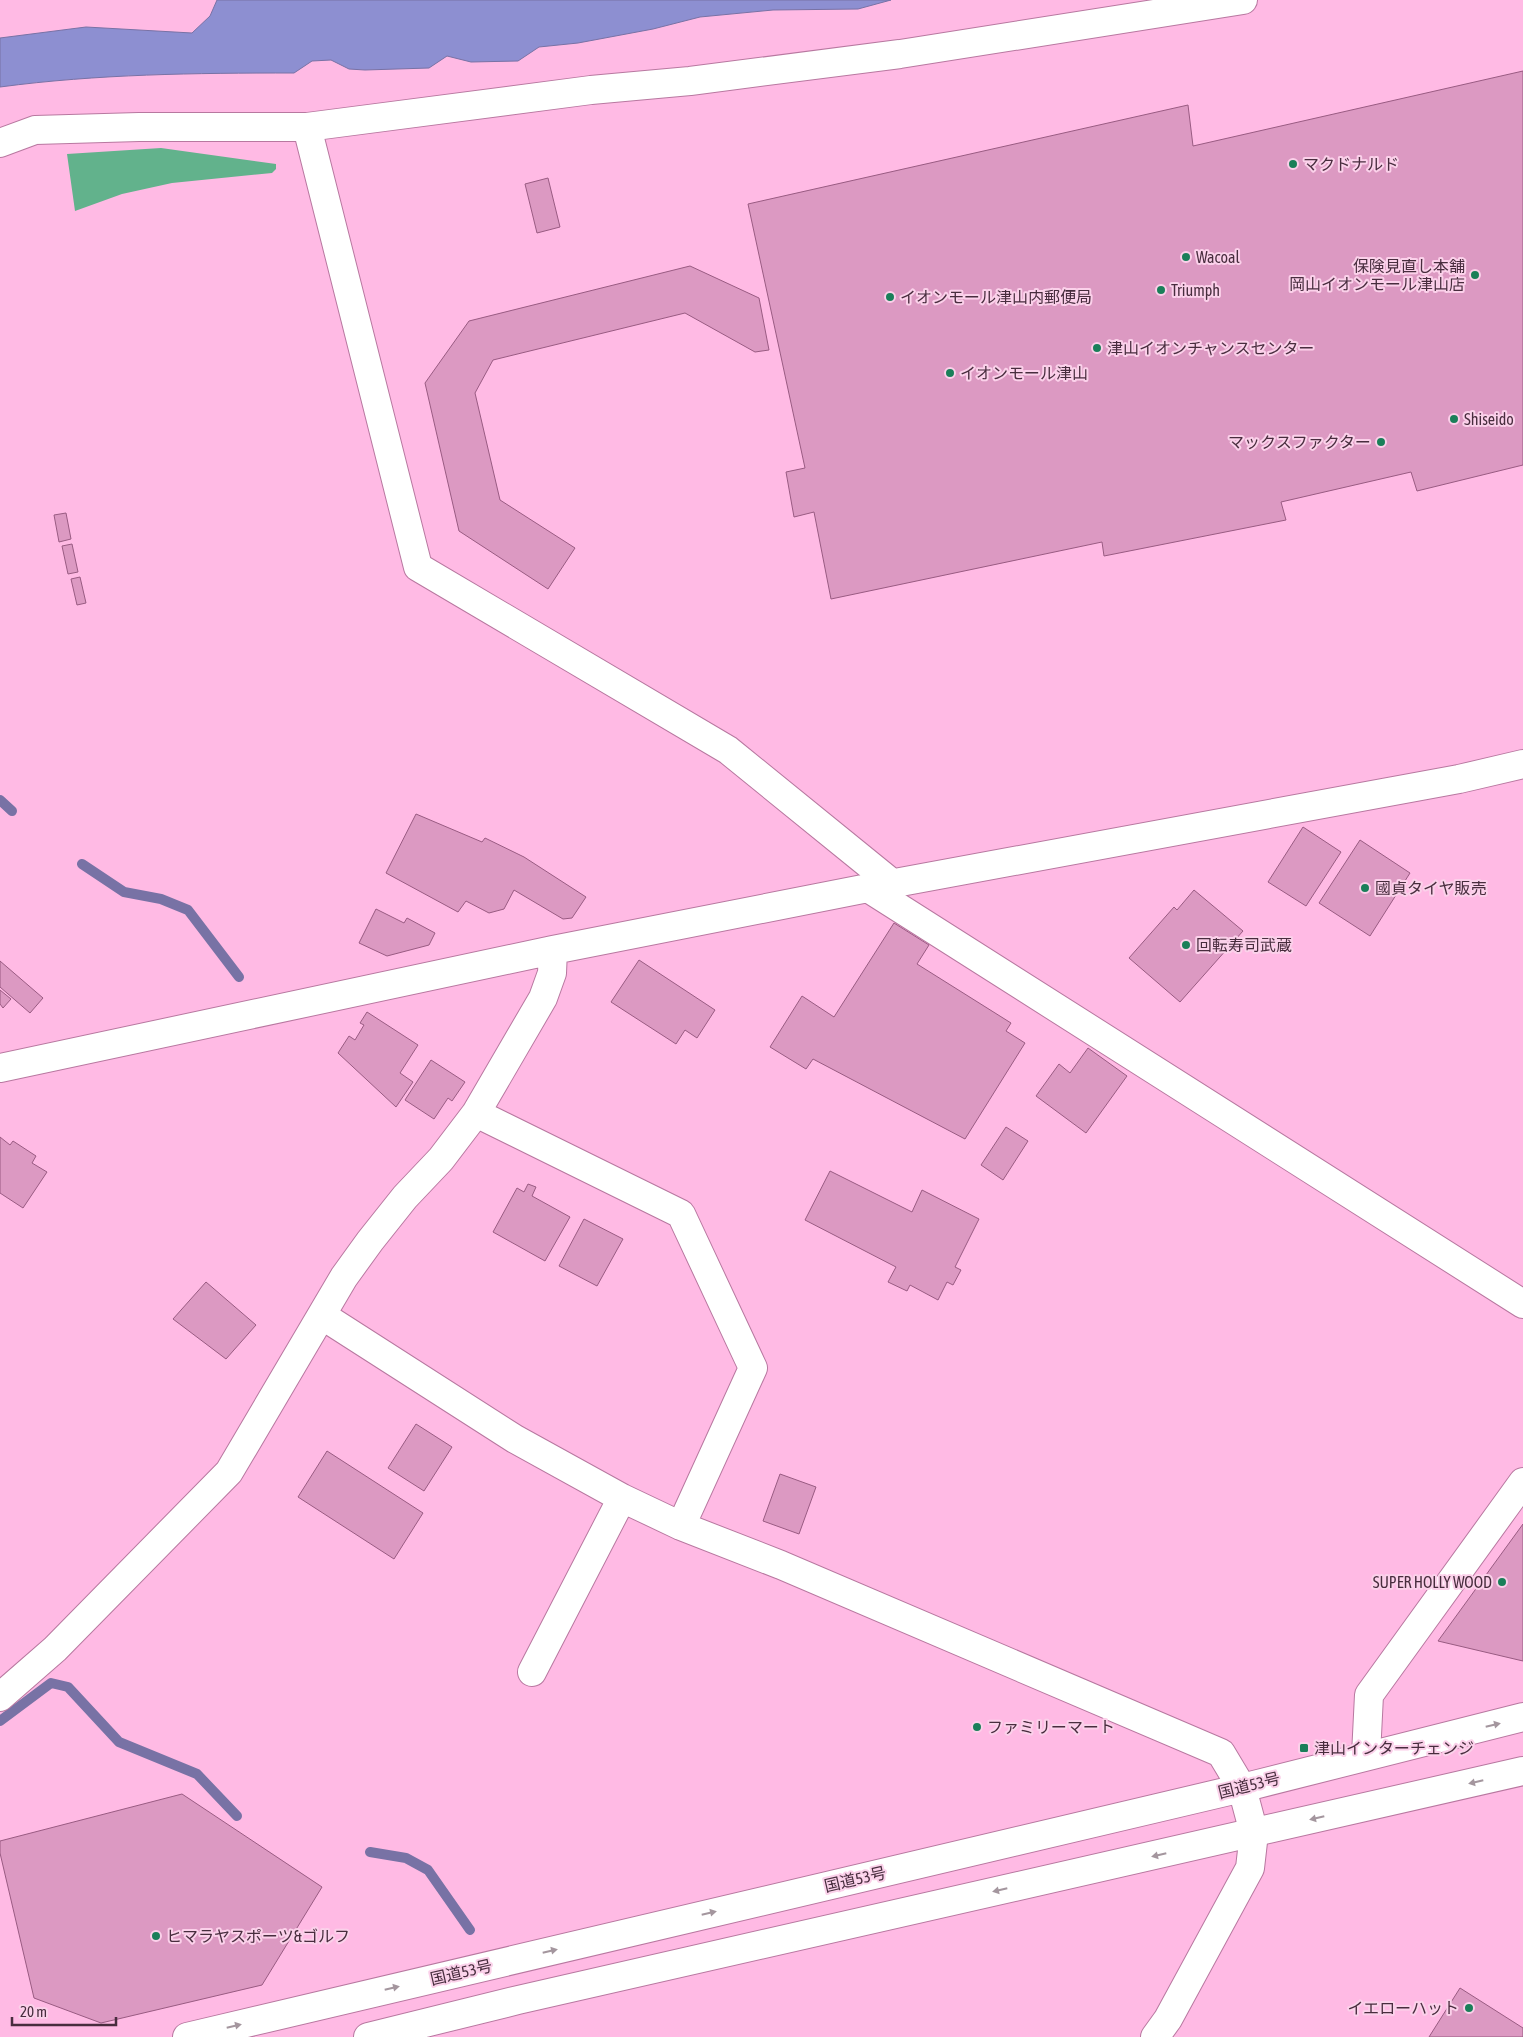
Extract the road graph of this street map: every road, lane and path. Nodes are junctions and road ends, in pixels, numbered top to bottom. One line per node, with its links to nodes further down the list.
1 (1243, 0): 2 (main road)
2 (307, 127): 3 (main road); 5 (main road)
3 (0, 143)
4 (1523, 764): 5 (main road)
5 (881, 886): 6 (main road); 9 (main road)
6 (554, 950): 7 (main road); 8 (main road)
7 (0, 1068)
8 (476, 1113): 10 (main road); 13 (main road)
9 (1523, 1304)
10 (323, 1316): 12 (main road); 15 (main road)
11 (1523, 1482): 17 (main road)
12 (622, 1498): 13 (main road); 14 (main road)
13 (681, 1526): 19 (main road)
14 (532, 1672)
15 (0, 1697)
16 (1523, 1717): 17 (main road, 国道53号, one-way to 16)
17 (1366, 1755): 19 (main road, 国道53号)
18 (1523, 1771): 20 (main road, one-way to 20)
19 (1242, 1788): 20 (main road); 21 (main road, 国道53号, one-way to 19)
20 (1254, 1833): 22 (main road, one-way to 22); 23 (main road)
21 (187, 2037)
22 (368, 2037)
23 (1154, 2037)

